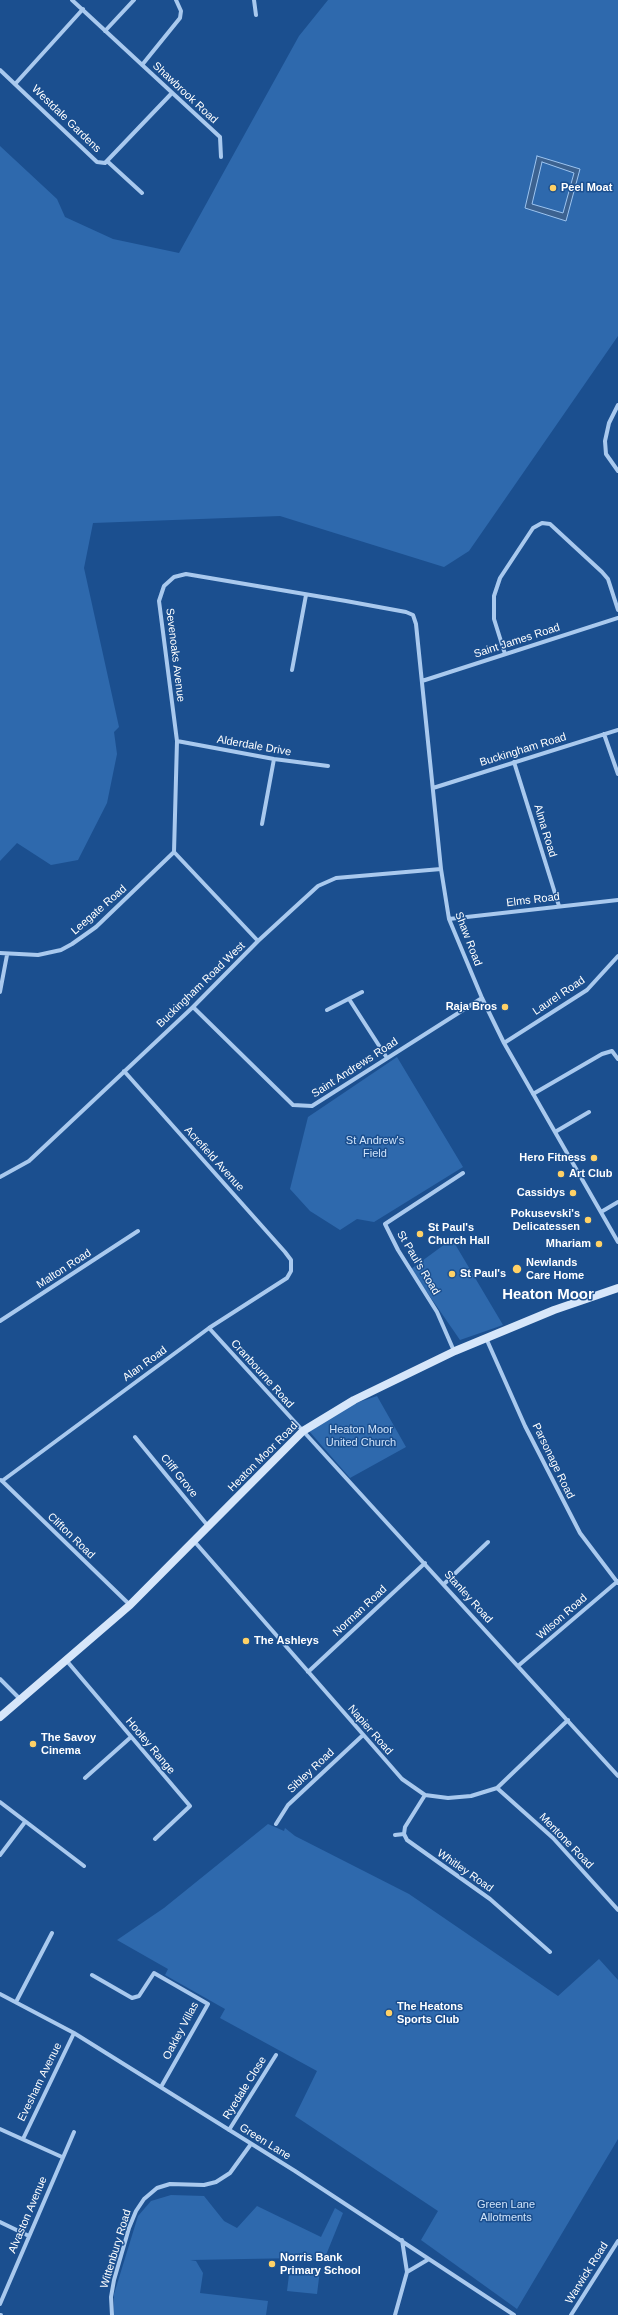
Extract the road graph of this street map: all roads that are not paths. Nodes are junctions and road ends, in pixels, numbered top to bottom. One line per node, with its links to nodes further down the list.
1 (72, 0): 5 (street, Shawbrook Road)
2 (134, 0): 7 (street)
3 (176, 0): 8 (street, Shawbrook Road)
4 (254, 0): 6 (street)
5 (83, 9): 7 (street, Shawbrook Road); 10 (street, Westdale Gardens)
6 (256, 15)
7 (105, 31): 8 (street, Shawbrook Road)
8 (142, 65): 11 (street, Shawbrook Road)
9 (0, 70): 10 (street, Westdale Gardens)
10 (16, 83): 13 (street, Westdale Gardens)
11 (171, 94): 12 (street, Shawbrook Road); 13 (street, Westdale Gardens)
12 (221, 157)
13 (107, 161): 14 (street)
14 (142, 193)
15 (618, 405): 16 (street)
16 (618, 471)
17 (306, 595): 19 (street, Sevenoaks Avenue); 22 (street); 26 (street, Sevenoaks Avenue)
18 (618, 610): 21 (street)
19 (406, 612): 23 (street, Shaw Road)
20 (618, 618): 21 (street, Saint James Road)
21 (505, 654): 23 (street, Saint James Road)
22 (292, 670)
23 (422, 681): 31 (street, Shaw Road)
24 (618, 730): 25 (street, Buckingham Road)
25 (604, 734): 28 (street, Buckingham Road); 30 (street)
26 (177, 741): 27 (street, Alderdale Drive); 33 (street, Sevenoaks Avenue)
27 (274, 760): 29 (street, Alderdale Drive); 32 (street)
28 (514, 762): 31 (street, Buckingham Road); 36 (street, Alma Road)
29 (328, 766)
30 (618, 774)
31 (433, 788): 34 (street, Shaw Road)
32 (262, 824)
33 (174, 852): 38 (street); 40 (street, Leegate Road)
34 (441, 869): 37 (street, Shaw Road); 38 (street, Buckingham Road West)
35 (618, 900): 36 (street, Elms Road)
36 (559, 906): 37 (street, Elms Road)
37 (450, 920): 45 (street, Shaw Road)
38 (258, 942): 46 (street, Buckingham Road West)
39 (0, 953): 40 (street, Leegate Road)
40 (7, 955): 42 (street)
41 (617, 959): 48 (street, Laurel Road)
42 (0, 992)
43 (362, 992): 44 (street)
44 (349, 998): 47 (street); 49 (street)
45 (482, 998): 48 (street, Shaw Road); 49 (street, Saint Andrews Road)
46 (193, 1007): 49 (street, Saint Andrews Road); 51 (street, Buckingham Road West)
47 (327, 1010)
48 (504, 1043): 52 (street, Shaw Road)
49 (387, 1058)
50 (618, 1059): 52 (street)
51 (124, 1071): 56 (street, Buckingham Road West); 61 (street, Acrefield Avenue)
52 (533, 1094): 54 (street, Shaw Road)
53 (589, 1112): 54 (street)
54 (555, 1132): 58 (street, Shaw Road)
55 (463, 1173): 66 (street, St Paul's Road)
56 (0, 1177)
57 (618, 1202): 58 (street)
58 (601, 1212): 60 (street, Shaw Road)
59 (138, 1231): 63 (street, Malton Road)
60 (618, 1242)
61 (291, 1260): 64 (street, Alan Road)
62 (618, 1288): 65 (main road, Heaton Moor Road)
63 (0, 1322)
64 (209, 1328): 67 (street, Cranbourne Road); 69 (street, Alan Road)
65 (486, 1338): 66 (main road, Heaton Moor Road); 74 (street, Parsonage Road)
66 (455, 1351): 67 (main road, Heaton Moor Road)
67 (303, 1431): 70 (main road, Heaton Moor Road); 73 (street, Stanley Road)
68 (135, 1437): 70 (street, Cliff Grove)
69 (1, 1480): 76 (street, Clifton Road)
70 (208, 1526): 71 (main road, Heaton Moor Road)
71 (194, 1541): 76 (main road, Heaton Moor Road); 79 (street, Napier Road)
72 (488, 1542): 75 (street)
73 (425, 1563): 75 (street, Stanley Road); 79 (street, Norman Road)
74 (618, 1582): 78 (street, Wilson Road)
75 (444, 1584): 78 (street, Stanley Road)
76 (130, 1605): 77 (main road, Heaton Moor Road)
77 (65, 1660): 81 (main road, Heaton Moor Road); 85 (street, Hooley Range)
78 (518, 1666): 83 (street, Stanley Road)
79 (308, 1672): 84 (street, Napier Road)
80 (0, 1679): 81 (street)
81 (20, 1699): 82 (main road, Heaton Moor Road)
82 (0, 1717)
83 (568, 1720): 86 (street, Stanley Road); 88 (street)
84 (363, 1735): 89 (street, Napier Road); 92 (street, Sibley Road)
85 (131, 1737): 87 (street); 95 (street, Hooley Range)
86 (618, 1776)
87 (85, 1778)
88 (497, 1788): 89 (street); 98 (street, Mentone Road)
89 (425, 1796): 93 (street)
90 (0, 1802): 91 (street)
91 (26, 1822): 96 (street); 97 (street)
92 (276, 1824)
93 (404, 1834): 94 (street); 100 (street, Whitley Road)
94 (395, 1835)
95 (155, 1839)
96 (0, 1855)
97 (84, 1866)
98 (618, 1910)
99 (52, 1933): 103 (street)
100 (550, 1952)
101 (92, 1975): 106 (street, Oakley Villas)
102 (0, 1994): 103 (street, Green Lane)
103 (16, 2002): 104 (street, Green Lane)
104 (74, 2033): 106 (street, Green Lane); 110 (street, Evesham Avenue)
105 (276, 2055): 108 (street, Ryedale Close)
106 (161, 2087): 108 (street, Green Lane)
107 (0, 2129): 110 (street)
108 (229, 2130): 111 (street, Green Lane)
109 (74, 2132): 112 (street, Alvaston Avenue)
110 (23, 2139): 112 (street)
111 (251, 2144): 115 (street, Green Lane); 120 (street, Wittenbury Road)
112 (62, 2157): 114 (street, Alvaston Avenue)
113 (0, 2222): 114 (street)
114 (29, 2236): 119 (street, Alvaston Avenue)
115 (402, 2240): 117 (street, Green Lane); 118 (street)
116 (618, 2241): 123 (street, Warwick Road)
117 (429, 2259): 118 (street); 122 (street, Green Lane)
118 (407, 2272): 121 (street)
119 (0, 2304)
120 (112, 2315)
121 (395, 2315)
122 (514, 2315)
123 (571, 2315)

